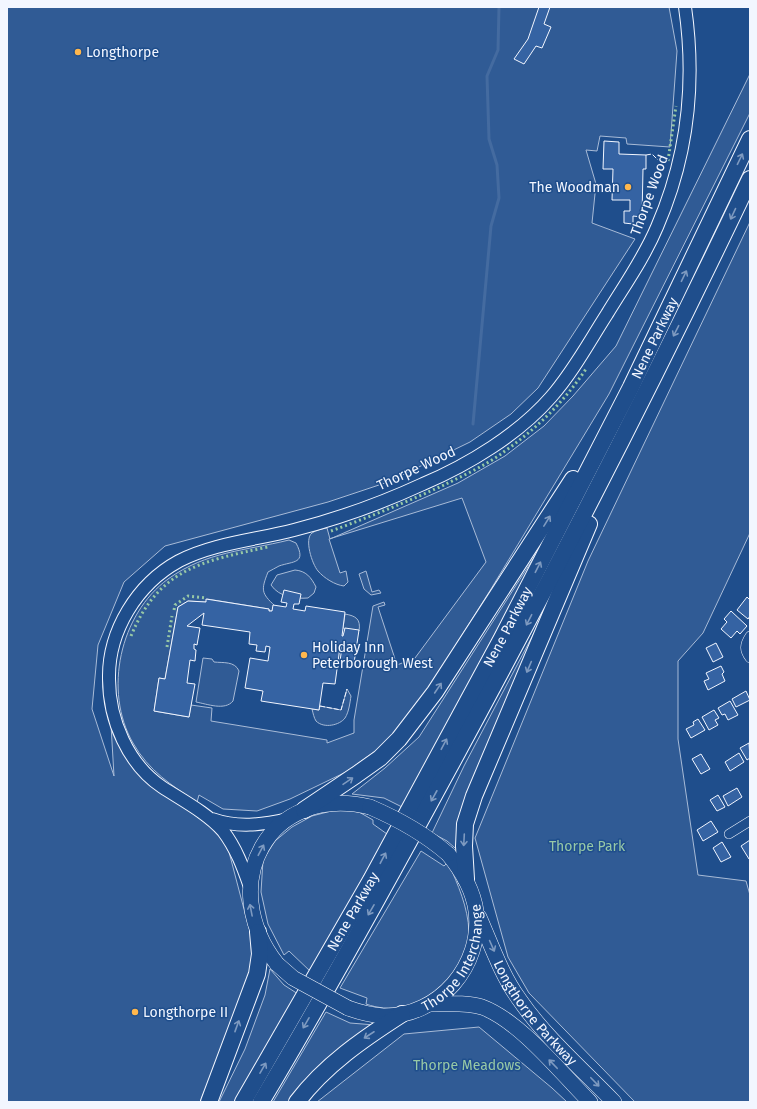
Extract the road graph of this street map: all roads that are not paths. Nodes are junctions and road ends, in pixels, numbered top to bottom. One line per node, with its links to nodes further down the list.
1 (685, 7): 9 (street, Thorpe Wood)
2 (750, 139): 4 (highway, Nene Parkway, one-way to 2)
3 (750, 179): 5 (highway, Nene Parkway, one-way to 5)
4 (631, 387): 8 (highway, one-way to 4); 20 (highway, Nene Parkway, one-way to 4)
5 (642, 399): 13 (highway, one-way to 13); 21 (highway, Nene Parkway, one-way to 21)
6 (750, 636): 7 (street)
7 (750, 658)
8 (304, 810): 10 (main road, Thorpe Interchange); 13 (main road, Thorpe Interchange, bridge)
9 (209, 818): 10 (street, Thorpe Wood); 14 (street, Thorpe Wood)
10 (288, 819): 14 (main road, Thorpe Interchange, one-way to 10)
11 (750, 821): 12 (street)
12 (729, 834)
13 (466, 879): 15 (main road, Thorpe Interchange)
14 (250, 887): 16 (main road, Thorpe Interchange, one-way to 14)
15 (476, 910): 17 (main road, Thorpe Interchange); 24 (main road, Longthorpe Parkway, one-way to 24)
16 (258, 932): 18 (main road, Thorpe Interchange, bridge); 19 (highway, one-way to 16)
17 (430, 1004): 18 (main road, Thorpe Interchange); 23 (main road, Longthorpe Parkway, one-way to 17)
18 (402, 1014): 22 (highway, one-way to 22)
19 (209, 1102)
20 (243, 1102)
21 (261, 1102)
22 (296, 1102)
23 (590, 1102)
24 (614, 1102)

